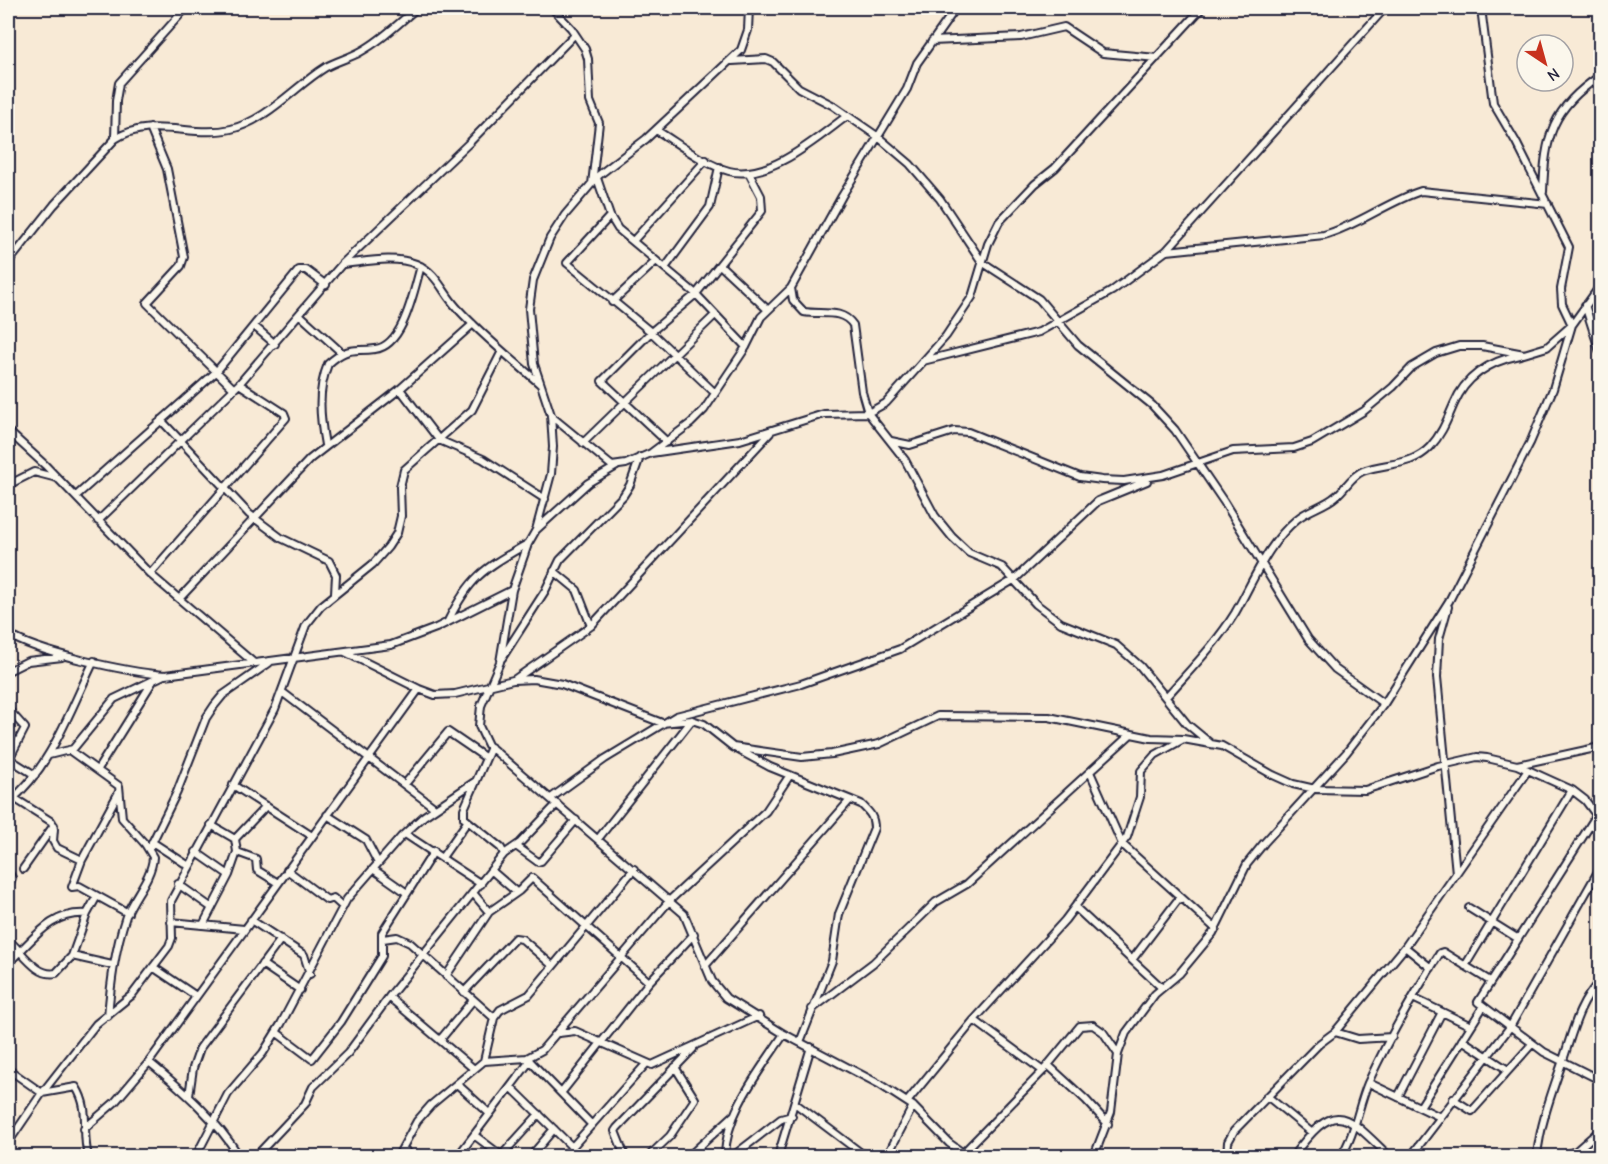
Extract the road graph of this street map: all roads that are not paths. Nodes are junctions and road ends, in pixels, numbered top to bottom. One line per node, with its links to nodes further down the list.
1 (186, 8): 18 (street)
2 (417, 8): 15 (street)
3 (552, 8): 9 (street)
4 (751, 8): 12 (street)
5 (956, 8): 10 (street)
6 (1202, 8): 11 (street)
7 (1385, 8): 28 (street)
8 (1480, 8): 24 (street)
9 (575, 34): 23 (street); 32 (street)
10 (932, 41): 11 (street); 17 (street)
11 (1157, 58): 30 (street)
12 (732, 61): 14 (street); 16 (street)
13 (1600, 76): 24 (street)
14 (847, 116): 17 (street); 21 (street)
15 (150, 128): 18 (street); 58 (street)
16 (656, 130): 19 (street); 22 (street)
17 (877, 136): 30 (street); 38 (street)
18 (115, 139): 31 (street)
19 (706, 160): 20 (street); 27 (street)
20 (719, 167): 21 (street); 35 (street)
21 (749, 173): 33 (street)
22 (597, 178): 23 (street); 26 (street)
23 (592, 184): 59 (street)
24 (1543, 196): 25 (street)
25 (1548, 204): 28 (street); 47 (street)
26 (610, 216): 27 (street); 40 (street)
27 (633, 241): 29 (street)
28 (1166, 251): 45 (street)
29 (656, 261): 35 (street); 40 (street)
30 (982, 262): 45 (street); 57 (street)
31 (8, 263)
32 (342, 264): 34 (street); 36 (street)
33 (720, 265): 39 (street); 42 (street)
34 (421, 266): 46 (street); 54 (street)
35 (665, 268): 39 (street)
36 (326, 285): 43 (street); 48 (street)
37 (1600, 286): 41 (street)
38 (791, 288): 42 (street); 64 (street)
39 (696, 294): 44 (street); 49 (street)
40 (612, 302): 49 (street)
41 (1585, 305): 47 (street); 53 (street)
42 (768, 310): 51 (street)
43 (300, 315): 50 (street); 54 (street)
44 (715, 315): 51 (street); 56 (street)
45 (1059, 321): 57 (street); 77 (street)
46 (473, 324): 52 (street); 61 (street)
47 (1572, 325): 55 (street); 96 (street)
48 (254, 326): 50 (street); 58 (street)
49 (651, 332): 56 (street); 63 (street)
50 (275, 344): 60 (street)
51 (746, 347): 62 (street)
52 (502, 351): 59 (street); 69 (street)
53 (1600, 351)
54 (342, 353): 74 (street)
55 (1524, 354): 77 (street); 89 (street)
56 (675, 355): 62 (street); 63 (street)
57 (923, 361): 64 (street)
58 (216, 372): 60 (street); 66 (street)
59 (540, 384): 65 (street)
60 (237, 387): 70 (street); 82 (street)
61 (400, 389): 69 (street); 74 (street)
62 (715, 393): 72 (street)
63 (625, 404): 72 (street); 73 (street)
64 (868, 413): 68 (street); 71 (street)
65 (551, 415): 73 (street); 84 (street)
66 (161, 420): 70 (street); 83 (street)
67 (8, 431): 80 (street)
68 (770, 433): 75 (street); 98 (street)
69 (439, 440): 84 (street); 94 (street)
70 (180, 441): 82 (street); 86 (street)
71 (891, 441): 79 (street); 92 (street)
72 (668, 442): 75 (street)
73 (583, 443): 78 (street)
74 (325, 445): 85 (street)
75 (651, 453): 76 (street)
76 (640, 457): 78 (street); 90 (street)
77 (1199, 463): 79 (street); 89 (street)
78 (618, 466): 87 (street)
79 (1163, 475): 92 (street)
80 (61, 480): 81 (street); 83 (street)
81 (8, 485)
82 (224, 489): 85 (street); 91 (street)
83 (76, 496): 86 (street)
84 (545, 499): 87 (street)
85 (256, 518): 94 (street); 95 (street)
86 (98, 521): 91 (street)
87 (536, 530): 88 (street)
88 (528, 544): 93 (street); 97 (street)
89 (1262, 562): 114 (street); 115 (street)
90 (554, 571): 98 (street); 105 (street)
91 (150, 574): 95 (street)
92 (1015, 579): 114 (street); 118 (street)
93 (512, 590): 97 (street); 105 (street)
94 (335, 594): 102 (street)
95 (180, 598): 106 (street)
96 (1449, 601): 115 (street); 130 (street)
97 (448, 621): 100 (street)
98 (591, 626): 110 (street)
99 (8, 634): 101 (street)
100 (345, 652): 102 (street); 112 (street)
101 (66, 656): 104 (street); 107 (street)
102 (293, 658): 103 (street); 113 (street)
103 (272, 660): 106 (street); 160 (street)
104 (94, 661): 108 (street); 126 (street)
105 (501, 662): 111 (street)
106 (254, 663): 108 (street)
107 (8, 671)
108 (165, 675): 109 (street)
109 (154, 680): 125 (street); 132 (street)
110 (513, 680): 111 (street); 118 (street)
111 (489, 688): 112 (street); 122 (street)
112 (419, 689): 127 (street)
113 (282, 692): 127 (street); 139 (street)
114 (1166, 697): 121 (street)
115 (1384, 704): 140 (street)
116 (8, 709): 129 (street)
117 (692, 720): 118 (street); 123 (street); 159 (street)
118 (662, 723): 144 (street)
119 (1131, 734): 120 (street); 123 (street); 134 (street)
120 (1183, 739): 121 (street); 161 (street)
121 (1212, 744): 140 (street)
122 (491, 747): 128 (street); 144 (street)
123 (733, 747): 136 (street)
124 (1600, 747): 131 (street)
125 (69, 750): 126 (street); 132 (street)
126 (49, 755): 135 (street)
127 (370, 756): 138 (street); 150 (street)
128 (486, 758): 137 (street); 138 (street)
129 (8, 759): 135 (street)
130 (1447, 764): 131 (street); 140 (street); 179 (street)
131 (1517, 765): 133 (street)
132 (98, 770): 142 (street)
133 (1528, 770): 141 (street); 179 (street)
134 (1090, 772): 161 (street); 237 (street)
135 (35, 774): 143 (street)
136 (790, 776): 145 (street); 190 (street)
137 (477, 780): 149 (street); 153 (street)
138 (405, 784): 149 (street)
139 (233, 785): 148 (street); 155 (street)
140 (1315, 789): 204 (street)
141 (1572, 790): 151 (street); 200 (street)
142 (120, 791): 163 (street); 169 (street)
143 (14, 798): 146 (street); 154 (street)
144 (550, 798): 147 (street)
145 (850, 800): 220 (street); 237 (street)
146 (8, 803)
147 (557, 804): 152 (street); 162 (street)
148 (266, 806): 157 (street); 158 (street)
149 (435, 808): 156 (street)
150 (327, 815): 157 (street); 170 (street)
151 (1598, 818): 208 (street)
152 (576, 820): 159 (street); 162 (street)
153 (467, 822): 167 (street); 168 (street)
154 (54, 825): 169 (street); 173 (street)
155 (211, 825): 158 (street); 165 (street)
156 (405, 834): 164 (street); 170 (street)
157 (312, 836): 176 (street)
158 (235, 839): 166 (street)
159 (598, 839): 175 (street)
160 (152, 842): 163 (street); 171 (street)
161 (1122, 844): 189 (street); 192 (street)
162 (516, 846): 167 (street)
163 (148, 849): 196 (street)
164 (434, 851): 168 (street); 186 (street)
165 (196, 852): 171 (street); 180 (street)
166 (237, 852): 180 (street); 181 (street)
167 (504, 854): 178 (street)
168 (443, 856): 182 (street)
169 (82, 860): 188 (street)
170 (378, 863): 174 (street)
171 (189, 866): 183 (street)
172 (1600, 868): 244 (street)
173 (23, 869)
174 (373, 869): 186 (street); 191 (street)
175 (634, 869): 190 (street); 202 (street)
176 (287, 870): 181 (street); 191 (street)
177 (8, 871): 184 (street)
178 (492, 871): 182 (street); 185 (street)
179 (1456, 874): 210 (street)
180 (229, 875): 193 (street)
181 (278, 883): 198 (street)
182 (481, 884): 187 (street)
183 (178, 885): 193 (street); 199 (street)
184 (8, 888)
185 (516, 891): 195 (street); 202 (street)
186 (406, 893): 207 (street)
187 (473, 893): 195 (street); 212 (street)
188 (97, 896): 196 (street); 197 (street)
189 (1180, 897): 204 (street); 215 (street)
190 (670, 900): 205 (street); 214 (street)
191 (343, 907): 224 (street)
192 (1075, 907): 215 (street); 242 (street)
193 (212, 908): 201 (street)
194 (1469, 908): 200 (street)
195 (489, 912): 225 (street)
196 (128, 913): 217 (street)
197 (87, 914): 211 (street); 213 (street)
198 (251, 920): 203 (street); 206 (street)
199 (171, 922): 201 (street); 222 (street)
200 (1492, 922): 208 (street); 221 (street)
201 (203, 926): 203 (street)
202 (585, 926): 214 (street); 219 (street)
203 (244, 929): 232 (street)
204 (1216, 929): 229 (street)
205 (694, 934): 220 (street); 228 (street)
206 (281, 939): 218 (street); 224 (street)
207 (383, 939): 212 (street); 245 (street)
208 (1517, 939): 226 (street)
209 (8, 940): 211 (street)
210 (1405, 946): 223 (street); 246 (street)
211 (20, 952): 213 (street); 216 (street)
212 (422, 955): 225 (street); 233 (street)
213 (72, 956): 217 (street)
214 (622, 960): 228 (street); 247 (street)
215 (1132, 960): 229 (street)
216 (8, 963)
217 (112, 964): 239 (street)
218 (262, 964): 230 (street); 276 (street)
219 (552, 966): 231 (street); 241 (street)
220 (705, 966): 240 (street)
221 (1465, 966): 223 (street); 226 (street)
222 (153, 967): 232 (street); 239 (street)
223 (1431, 968): 234 (street)
224 (310, 974): 230 (street)
225 (446, 976): 231 (street)
226 (1490, 981): 236 (street)
227 (1600, 981): 262 (street)
228 (649, 982): 253 (street)
229 (1161, 987): 257 (street)
230 (300, 990): 245 (street)
231 (464, 992): 235 (street)
232 (196, 996): 261 (street)
233 (389, 997): 250 (street); 303 (street)
234 (1415, 999): 238 (street); 249 (street)
235 (473, 1000): 241 (street); 250 (street)
236 (1483, 1007): 243 (street); 244 (street)
237 (811, 1010): 252 (street)
238 (1442, 1012): 243 (street); 278 (street)
239 (108, 1016): 275 (street)
240 (759, 1016): 248 (street); 255 (street)
241 (494, 1018): 260 (street)
242 (974, 1020): 269 (street); 281 (street)
243 (1471, 1026): 251 (street)
244 (1510, 1027): 254 (street); 258 (street)
245 (276, 1032): 289 (street)
246 (1335, 1032): 249 (street); 277 (street)
247 (559, 1033): 253 (street); 259 (street)
248 (784, 1034): 252 (street); 285 (street)
249 (1392, 1037): 271 (street)
250 (440, 1040): 267 (street)
251 (1462, 1040): 258 (street); 282 (street)
252 (801, 1042): 256 (street)
253 (602, 1043): 263 (street); 274 (street)
254 (1532, 1044): 262 (street); 268 (street)
255 (696, 1046): 263 (street); 265 (street)
256 (810, 1047): 280 (street); 281 (street)
257 (1118, 1054): 264 (street); 290 (street)
258 (1487, 1055): 268 (street); 279 (street)
259 (528, 1059): 260 (street); 273 (street); 274 (street)
260 (484, 1061): 267 (street)
261 (149, 1062): 276 (street); 292 (street)
262 (1563, 1062): 270 (street); 325 (street)
263 (646, 1064): 291 (street)
264 (1048, 1065): 269 (street); 290 (street)
265 (675, 1067): 310 (street); 311 (street)
266 (8, 1069): 275 (street)
267 (474, 1069): 272 (street)
268 (1508, 1070): 279 (street)
269 (1043, 1071): 318 (street)
270 (1600, 1080)
271 (1369, 1083): 278 (street); 288 (street)
272 (457, 1084): 283 (street); 299 (street)
273 (511, 1087): 283 (street); 284 (street)
274 (562, 1092): 291 (street)
275 (42, 1093): 292 (street); 297 (street)
276 (189, 1096): 289 (street)
277 (1267, 1096): 295 (street); 320 (street)
278 (1398, 1097): 282 (street)
279 (1453, 1099): 287 (street)
280 (796, 1104): 286 (street); 316 (street)
281 (910, 1104): 317 (street); 318 (street)
282 (1420, 1107): 287 (street)
283 (490, 1114): 296 (street)
284 (539, 1114): 293 (street); 307 (street)
285 (734, 1115): 312 (street); 313 (street)
286 (792, 1116): 314 (street); 315 (street)
287 (1440, 1117): 324 (street)
288 (1354, 1121): 295 (street); 322 (street); 323 (street)
289 (213, 1122): 301 (street); 302 (street)
290 (1108, 1124): 319 (street)
291 (592, 1125): 298 (street)
292 (84, 1129): 300 (street)
293 (554, 1129): 298 (street); 308 (street)
294 (1600, 1130): 326 (street)
295 (1311, 1132): 321 (street)
296 (474, 1135): 306 (street); 307 (street)
297 (8, 1143)
298 (572, 1147): 309 (street)
299 (403, 1148): 304 (street); 305 (street)
300 (88, 1156)
301 (195, 1156)
302 (239, 1156)
303 (256, 1156)
304 (398, 1156)
305 (411, 1156)
306 (458, 1156)
307 (502, 1156)
308 (531, 1156)
309 (564, 1156)
310 (625, 1156)
311 (649, 1156)
312 (689, 1156)
313 (725, 1156)
314 (733, 1156)
315 (778, 1156)
316 (865, 1156)
317 (887, 1156)
318 (964, 1156)
319 (1094, 1156)
320 (1227, 1156)
321 (1293, 1156)
322 (1341, 1156)
323 (1389, 1156)
324 (1411, 1156)
325 (1537, 1156)
326 (1562, 1156)

